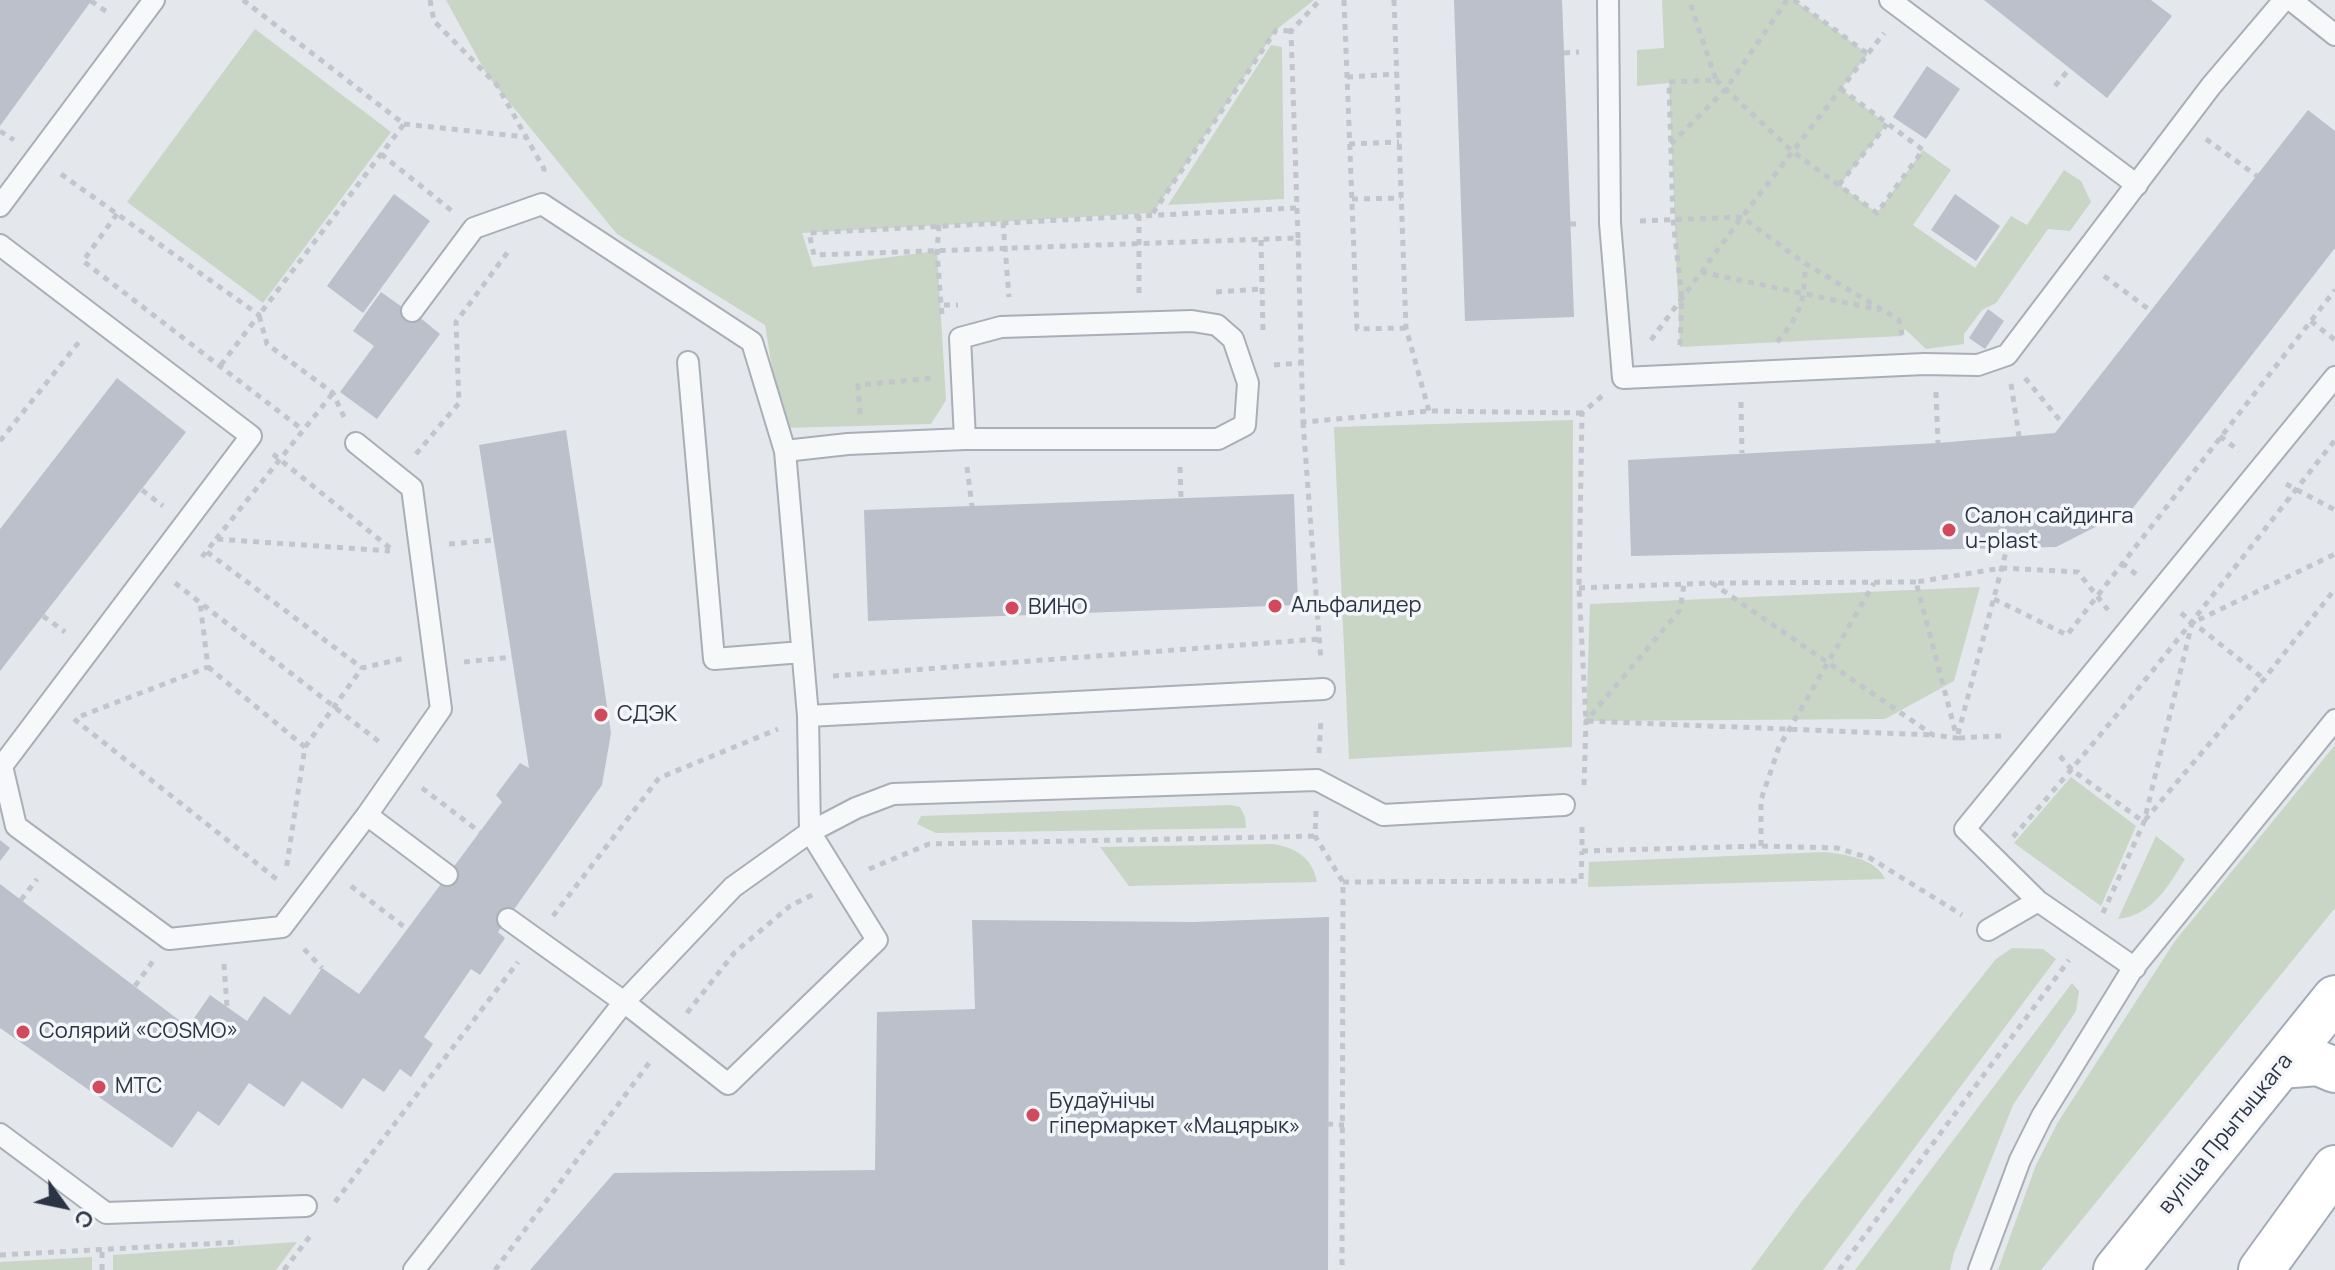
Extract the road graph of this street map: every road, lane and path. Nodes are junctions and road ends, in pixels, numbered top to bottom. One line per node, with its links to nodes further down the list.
1 (154, 0): 31 (lane)
2 (243, 0): 23 (path)
3 (430, 0): 25 (path)
4 (1320, 0): 14 (path)
5 (1344, 0): 18 (path)
6 (1394, 0): 17 (path)
7 (1608, 0): 46 (lane)
8 (1689, 0): 19 (path)
9 (1787, 0): 20 (path)
10 (1794, 0): 16 (path)
11 (2284, 0): 22 (lane)
12 (2291, 0): 15 (lane)
13 (1896, 5): 16 (path); 34 (lane)
14 (1291, 31): 39 (path); 40 (path)
15 (2335, 35)
16 (1868, 54): 21 (path)
17 (1397, 74): 18 (path); 26 (path)
18 (1347, 77): 27 (path)
19 (1716, 80): 20 (path); 28 (path)
20 (1726, 89): 28 (path); 29 (path)
21 (1841, 89): 24 (path); 29 (path)
22 (2183, 123): 32 (path); 34 (lane)
23 (404, 124): 25 (path); 30 (path)
24 (1887, 124): 33 (path); 33 (path)
25 (526, 137): 37 (path)
26 (1399, 142): 27 (path); 35 (path)
27 (1349, 144): 36 (path)
28 (1671, 144): 44 (path)
29 (1792, 151): 33 (path); 43 (path)
30 (381, 154): 48 (path); 65 (path)
31 (37, 156): 38 (lane); 41 (path)
32 (2257, 176)
33 (1839, 185)
34 (2137, 185): 53 (lane)
35 (1401, 198): 36 (path); 68 (path)
36 (1352, 199): 68 (path)
37 (542, 204): 48 (lane); 93 (lane); 97 (path)
38 (0, 206)
39 (1296, 208): 40 (path); 49 (path)
40 (1153, 213): 42 (path)
41 (117, 214): 65 (path); 76 (path)
42 (1139, 214): 45 (path); 57 (path)
43 (1742, 217): 44 (path); 54 (path); 55 (path)
44 (1673, 220): 46 (path); 59 (path)
45 (1003, 222): 47 (path); 60 (path)
46 (1610, 223): 80 (lane)
47 (939, 225): 52 (path); 61 (path)
48 (474, 228): 62 (lane)
49 (1298, 238)
50 (1261, 240): 69 (path)
51 (0, 245): 66 (lane)
52 (814, 255)
53 (2080, 259): 64 (path); 72 (lane)
54 (1805, 263): 58 (path); 63 (path)
55 (1701, 272): 58 (path); 59 (path)
56 (2335, 290): 67 (path)
57 (1139, 295)
58 (1805, 296): 63 (path); 71 (path)
59 (1682, 298): 80 (path)
60 (1009, 302)
61 (941, 305)
62 (412, 311)
63 (1886, 311): 75 (path)
64 (2151, 311)
65 (259, 315): 76 (path); 81 (path)
66 (98, 319): 86 (lane); 90 (path)
67 (2311, 321): 70 (path); 119 (path)
68 (1406, 328): 82 (path)
69 (1264, 336)
70 (2335, 340)
71 (1777, 342)
72 (2007, 355): 75 (lane); 84 (path); 87 (path)
73 (688, 362): 125 (lane)
74 (1301, 363): 77 (path)
75 (1930, 364): 78 (lane); 92 (path)
76 (220, 366): 85 (path)
77 (1264, 366)
78 (1740, 373): 80 (lane); 94 (path)
79 (2335, 377): 96 (lane)
80 (1623, 378): 115 (path)
81 (333, 393): 85 (path); 91 (path)
82 (1429, 411)
83 (1303, 422): 124 (path)
84 (2063, 424)
85 (303, 430): 95 (path)
86 (251, 436): 95 (path); 107 (lane)
87 (2019, 436)
88 (965, 439): 88 (lane); 93 (lane)
89 (2335, 440): 98 (path)
90 (0, 441)
91 (356, 443): 97 (lane)
92 (1938, 443)
93 (785, 451): 125 (lane)
94 (1742, 453)
95 (280, 459): 100 (path); 100 (path)
96 (2260, 469): 98 (path); 117 (lane)
97 (398, 476): 102 (lane)
98 (2295, 490): 99 (path); 122 (path)
99 (2335, 510)
100 (216, 539): 104 (path)
101 (494, 540): 102 (path)
102 (420, 547): 128 (lane)
103 (2007, 548): 108 (path)
104 (207, 552): 106 (path); 130 (path)
105 (2335, 554): 122 (path)
106 (197, 563)
107 (152, 564): 114 (path); 168 (lane)
108 (2002, 568): 111 (path); 119 (path); 120 (path)
109 (188, 574): 114 (path)
110 (1874, 582): 111 (path); 112 (path); 127 (path)
111 (1916, 582): 144 (path)
112 (1712, 583): 113 (path); 127 (path)
113 (1684, 584): 115 (path); 139 (path)
114 (179, 586): 118 (path); 121 (path)
115 (1579, 588): 139 (path)
116 (2335, 589): 132 (path)
117 (2159, 592): 122 (path); 123 (lane)
118 (169, 598)
119 (2096, 598): 120 (path); 123 (path)
120 (1994, 599): 144 (path)
121 (200, 602): 129 (path); 134 (path)
122 (2192, 623): 132 (path); 146 (path); 153 (path)
123 (2128, 631): 141 (lane)
124 (1320, 639): 133 (path); 136 (path)
125 (802, 652): 136 (lane)
126 (512, 657): 128 (path)
127 (1827, 663): 140 (path); 142 (path)
128 (435, 664): 147 (lane)
129 (208, 667): 137 (path); 145 (path)
130 (362, 668): 131 (path); 134 (path)
131 (410, 669)
132 (2264, 679): 153 (path)
133 (1324, 689): 136 (lane); 148 (path)
134 (333, 706): 143 (path); 145 (path)
135 (83, 707): 137 (path)
136 (808, 716): 155 (lane); 170 (path)
137 (73, 719): 145 (path)
138 (2335, 720): 171 (lane)
139 (1586, 721): 140 (path); 149 (path)
140 (1790, 730): 142 (path); 157 (path)
141 (2043, 734): 144 (path); 146 (path); 162 (lane)
142 (1933, 735): 144 (path)
143 (391, 736)
144 (1957, 738)
145 (305, 747)
146 (2072, 770): 153 (path); 156 (path)
147 (399, 771): 151 (lane); 154 (path)
148 (1317, 780): 150 (lane); 155 (lane); 161 (path)
149 (1584, 793)
150 (1564, 805)
151 (367, 815): 159 (lane); 160 (lane)
152 (1583, 822): 158 (path)
153 (2144, 822): 164 (path)
154 (480, 832)
155 (810, 832): 173 (lane); 173 (lane)
156 (2006, 845)
157 (1761, 846): 158 (path); 167 (path)
158 (1582, 851): 161 (path)
159 (327, 869): 166 (path); 168 (lane)
160 (447, 875)
161 (1343, 882): 178 (path)
162 (2038, 901): 167 (lane); 169 (lane)
163 (2090, 906): 164 (path)
164 (2102, 915): 169 (path)
165 (508, 919): 170 (lane)
166 (407, 929)
167 (1988, 930)
168 (221, 933): 174 (path)
169 (2088, 934): 171 (lane); 192 (path)
170 (535, 939): 173 (lane); 182 (path)
171 (2135, 968): 193 (lane)
172 (2335, 998): 175 (main road, вуліца Прытыцкага)
173 (624, 1002): 190 (lane)
174 (227, 1007)
175 (2280, 1066): 176 (main road); 194 (main road, вуліца Прытыцкага)
176 (2335, 1070)
177 (1327, 1124): 178 (path)
178 (1344, 1125): 191 (path)
179 (0, 1134): 181 (lane)
180 (2335, 1168): 187 (main road)
181 (306, 1206)
182 (327, 1213)
183 (318, 1225): 184 (path)
184 (308, 1238): 185 (path); 189 (path)
185 (293, 1239)
186 (245, 1242): 188 (path)
187 (2281, 1253)
188 (0, 1255)
189 (284, 1270)
190 (414, 1270)
191 (1342, 1270)
192 (1839, 1270)
193 (1979, 1270)
194 (2116, 1270)

